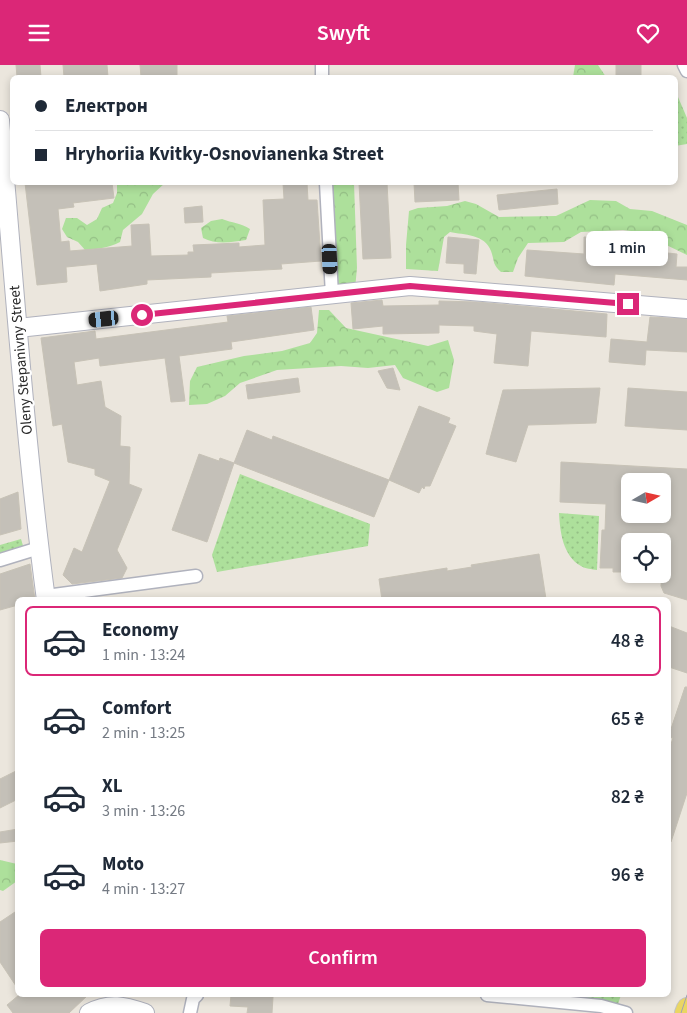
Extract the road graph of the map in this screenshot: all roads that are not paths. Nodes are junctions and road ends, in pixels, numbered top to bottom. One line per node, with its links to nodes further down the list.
1 (684, 65): 2 (street)
2 (687, 71)
3 (4, 118): 7 (street, Oleny Stepanivny Street)
4 (326, 185): 5 (street)
5 (332, 295): 6 (street); 7 (street)
6 (687, 309)
7 (18, 328): 8 (street, Oleny Stepanivny Street)
8 (39, 548): 9 (street); 11 (street, Oleny Stepanivny Street)
9 (0, 560)
10 (196, 577): 12 (street)
11 (46, 597)
12 (53, 597)
13 (195, 997): 18 (street)
14 (508, 997): 19 (street)
15 (96, 1005): 17 (street)
16 (687, 1008): 20 (main road)
17 (146, 1013)
18 (190, 1013)
19 (626, 1013)
20 (685, 1013)

